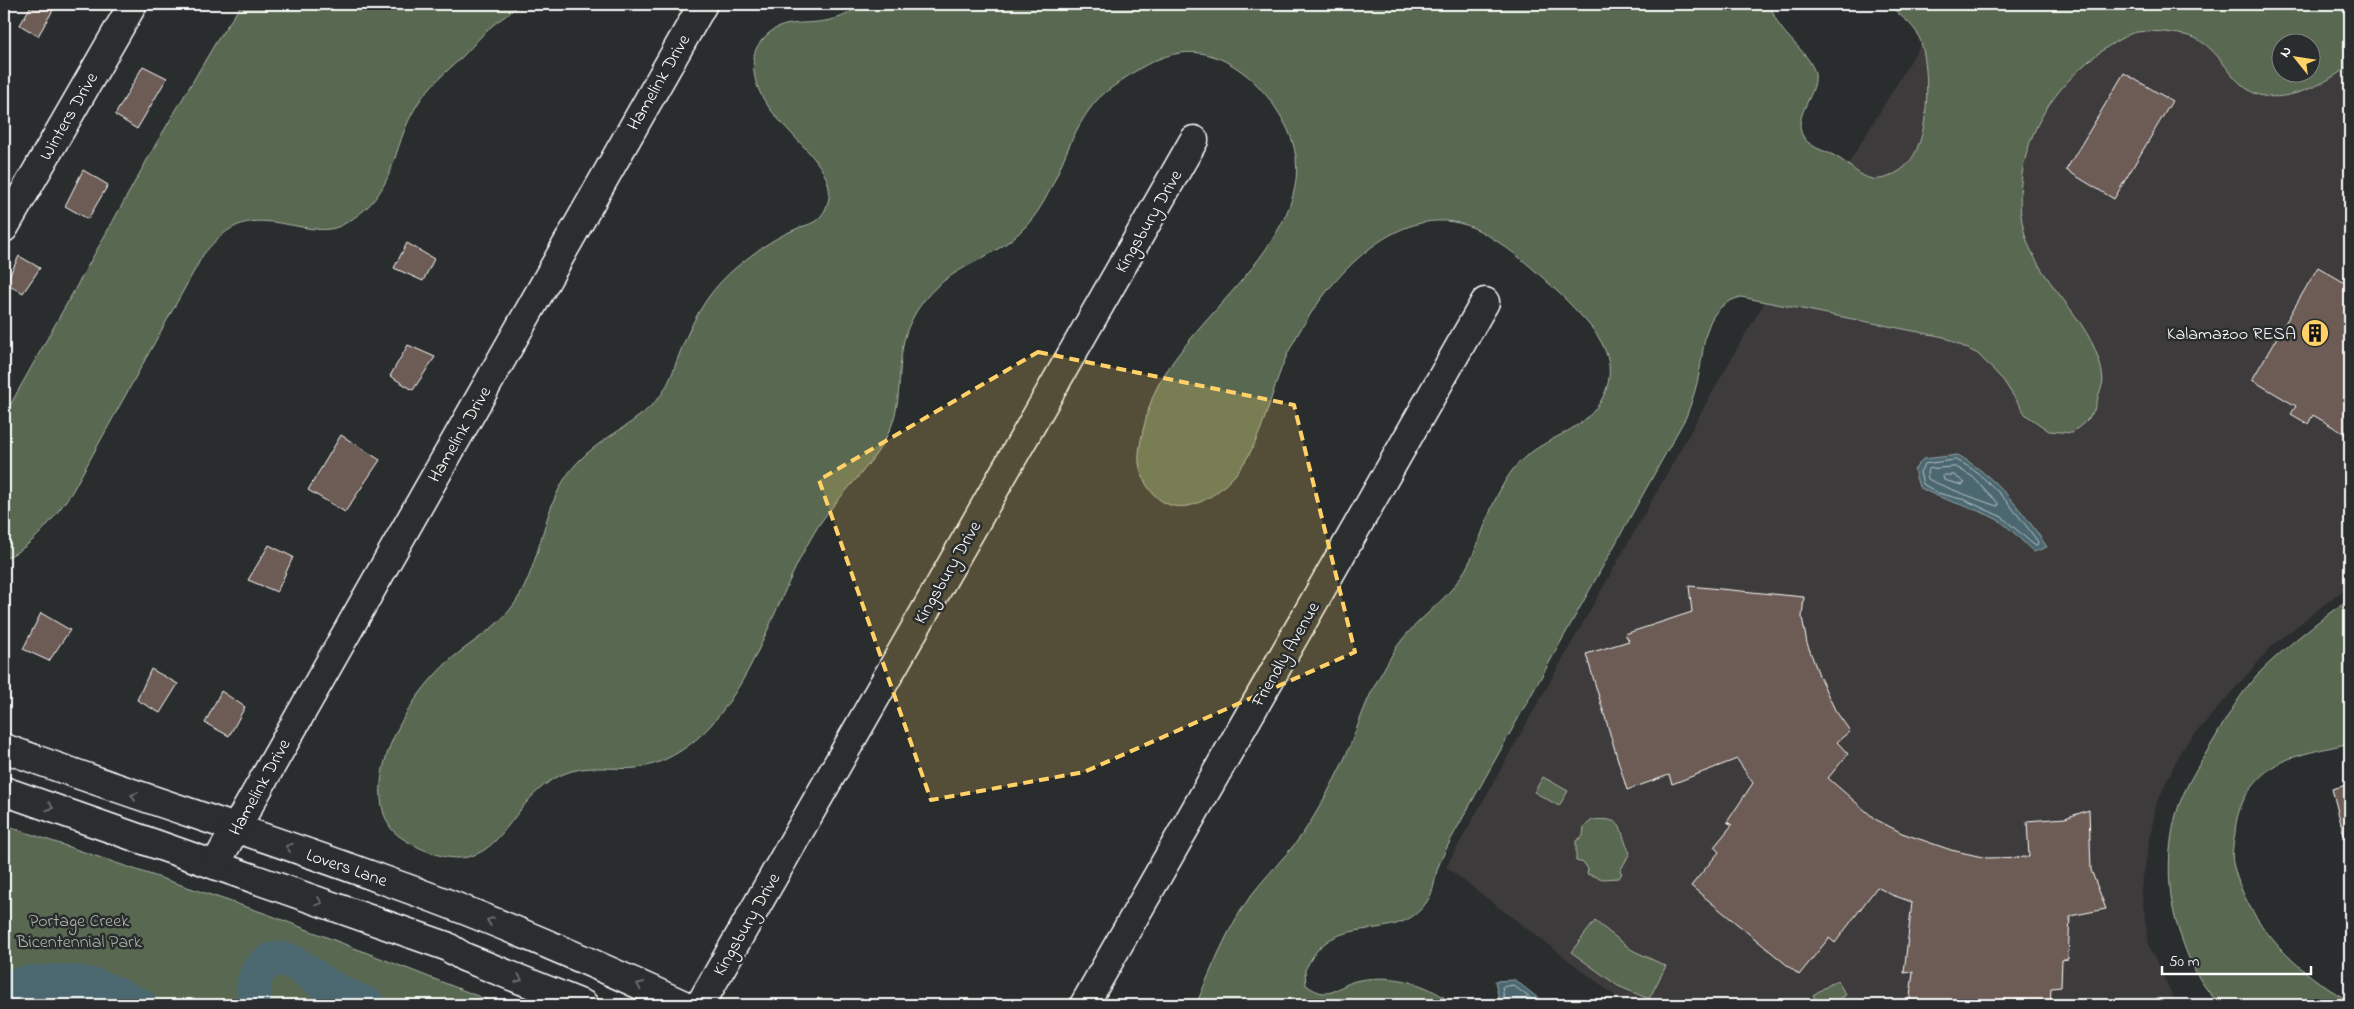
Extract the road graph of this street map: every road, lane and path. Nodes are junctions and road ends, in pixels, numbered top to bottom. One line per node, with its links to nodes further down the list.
1 (133, 4): 4 (street, Winters Drive)
2 (703, 4): 8 (street, Hamelink Drive)
3 (1194, 140): 12 (street, Kingsbury Drive)
4 (4, 228)
5 (1485, 302): 13 (street, Friendly Avenue)
6 (4, 748): 8 (street, Lovers Lane, one-way to 6)
7 (4, 791): 9 (street, one-way to 9)
8 (235, 829): 9 (street, Hamelink Drive); 11 (street, Lovers Lane, one-way to 8)
9 (214, 865): 10 (street, one-way to 10)
10 (584, 1005)
11 (684, 1005)
12 (700, 1005)
13 (1084, 1005)

